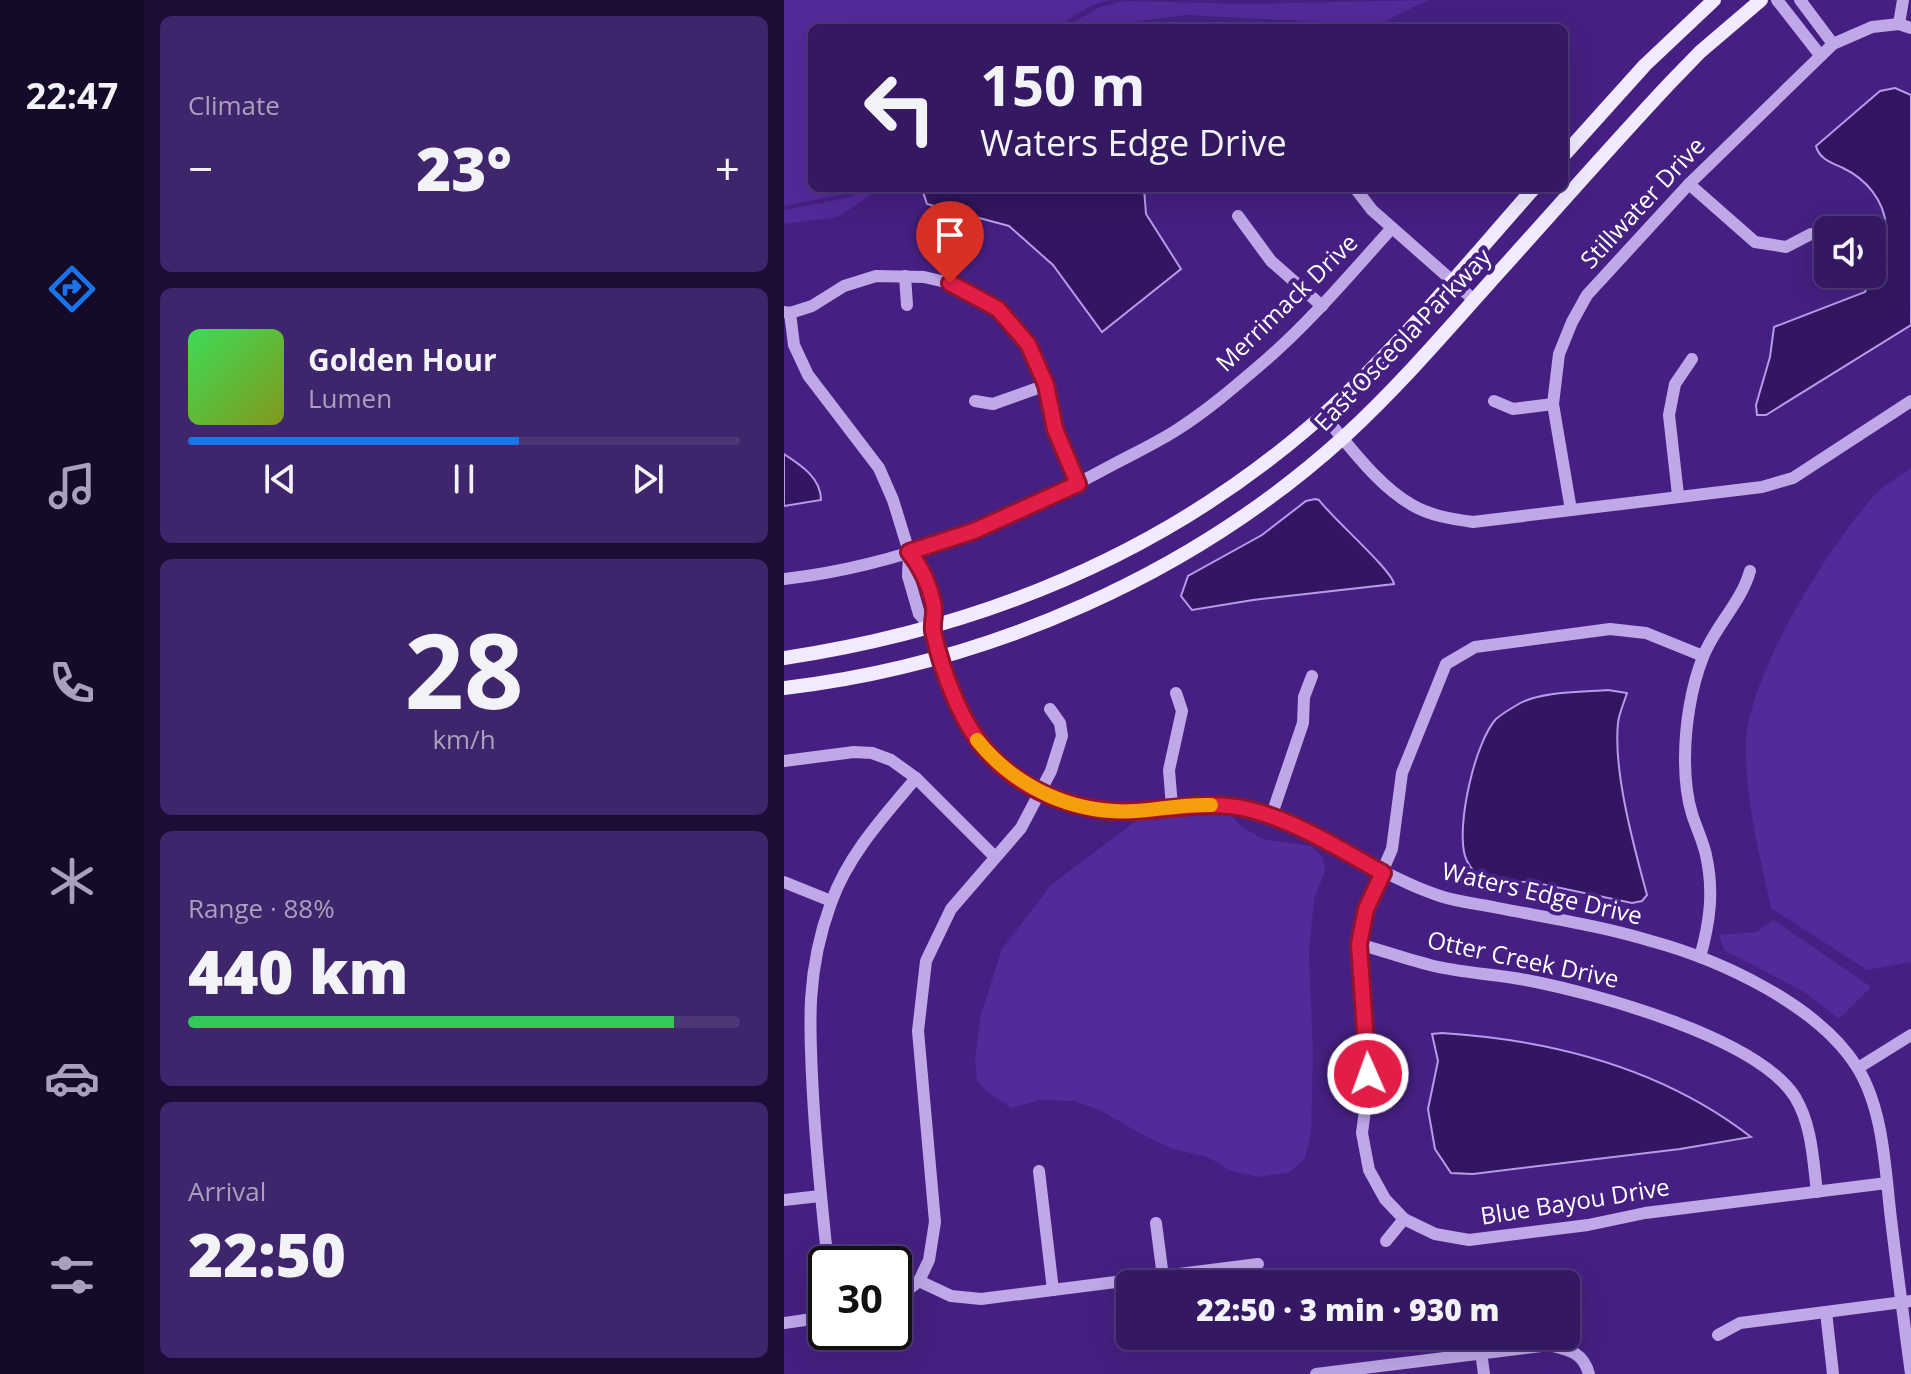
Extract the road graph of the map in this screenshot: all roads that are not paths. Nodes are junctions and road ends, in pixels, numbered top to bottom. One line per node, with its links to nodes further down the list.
1 (1714, 0): 9 (main road)
2 (1761, 0): 18 (main road, East Osceola Parkway)
3 (1777, 0): 8 (street)
4 (1800, 0): 7 (street)
5 (1903, 0): 6 (street)
6 (1905, 26): 7 (street, Stillwater Drive)
7 (1833, 44): 8 (street, Stillwater Drive)
8 (1820, 55): 10 (street, Stillwater Drive)
9 (1568, 151)
10 (1689, 184): 15 (street); 27 (street, Stillwater Drive)
11 (1358, 192): 14 (street)
12 (1530, 192): 17 (main road, East Osceola Parkway)
13 (1238, 216): 20 (street)
14 (1392, 228): 17 (street); 20 (street, Merrimack Drive)
15 (1811, 234)
16 (905, 276): 19 (street); 21 (street); 23 (street)
17 (1452, 280): 18 (street); 28 (main road, East Osceola Parkway)
18 (1474, 300): 29 (main road, East Osceola Parkway)
19 (907, 305)
20 (1322, 306): 30 (street, Merrimack Drive)
21 (787, 312): 33 (street, Waters Edge Drive)
22 (1692, 359): 31 (street)
23 (1046, 385): 24 (street); 30 (street)
24 (975, 401)
25 (1494, 401): 27 (street)
26 (1911, 401): 31 (street)
27 (1553, 404): 32 (street, Stillwater Drive)
28 (1323, 415): 29 (street); 36 (main road, East Osceola Parkway)
29 (1343, 437): 32 (street); 37 (main road, East Osceola Parkway)
30 (1078, 484): 33 (street, Merrimack Drive)
31 (1678, 495): 32 (street)
32 (1571, 510)
33 (909, 552): 35 (street, Merrimack Drive); 36 (street, Waters Edge Drive)
34 (1750, 571): 38 (street)
35 (784, 579)
36 (932, 628): 37 (street, Waters Edge Drive); 39 (main road, East Osceola Parkway)
37 (941, 656): 41 (main road, East Osceola Parkway); 46 (street, Waters Edge Drive)
38 (1703, 656): 50 (street, Blue Bayou Drive); 54 (street)
39 (784, 658)
40 (1312, 676): 48 (street)
41 (784, 688)
42 (1176, 693): 47 (street)
43 (1050, 709): 46 (street)
44 (784, 761): 45 (street)
45 (916, 778): 49 (street); 52 (street)
46 (1040, 792): 47 (street, Waters Edge Drive); 49 (street)
47 (1172, 807): 48 (street, Waters Edge Drive)
48 (1271, 817): 50 (street, Waters Edge Drive)
49 (994, 856): 69 (street)
50 (1383, 873): 53 (street, Blue Bayou Drive); 54 (street, Waters Edge Drive)
51 (784, 882): 52 (street)
52 (831, 901): 60 (street)
53 (1359, 944): 59 (street, Otter Creek Drive); 62 (street, Blue Bayou Drive)
54 (1700, 957): 56 (street, Waters Edge Drive)
55 (1911, 1035): 56 (street)
56 (1858, 1068): 58 (street, Waters Edge Drive)
57 (1039, 1171): 72 (street)
58 (1887, 1183): 59 (street, Blue Bayou Drive); 73 (street, Waters Edge Drive)
59 (1817, 1192): 62 (street, Blue Bayou Drive)
60 (820, 1196): 61 (street); 65 (street)
61 (784, 1200)
62 (1404, 1219): 64 (street)
63 (1156, 1223): 67 (street)
64 (1386, 1241)
65 (826, 1246)
66 (1258, 1264): 68 (street)
67 (1162, 1270)
68 (1214, 1270)
69 (919, 1281): 71 (street); 72 (street)
70 (1116, 1283): 72 (street)
71 (912, 1287)
72 (1053, 1290)
73 (1906, 1301): 74 (street); 84 (street, Waters Edge Drive)
74 (1826, 1312): 77 (street); 83 (street)
75 (808, 1320): 76 (street)
76 (784, 1323)
77 (1718, 1335)
78 (1481, 1352): 79 (street); 81 (street); 82 (street)
79 (1378, 1370): 80 (street)
80 (1316, 1374)
81 (1484, 1374)
82 (1589, 1374)
83 (1833, 1374)
84 (1911, 1374)

